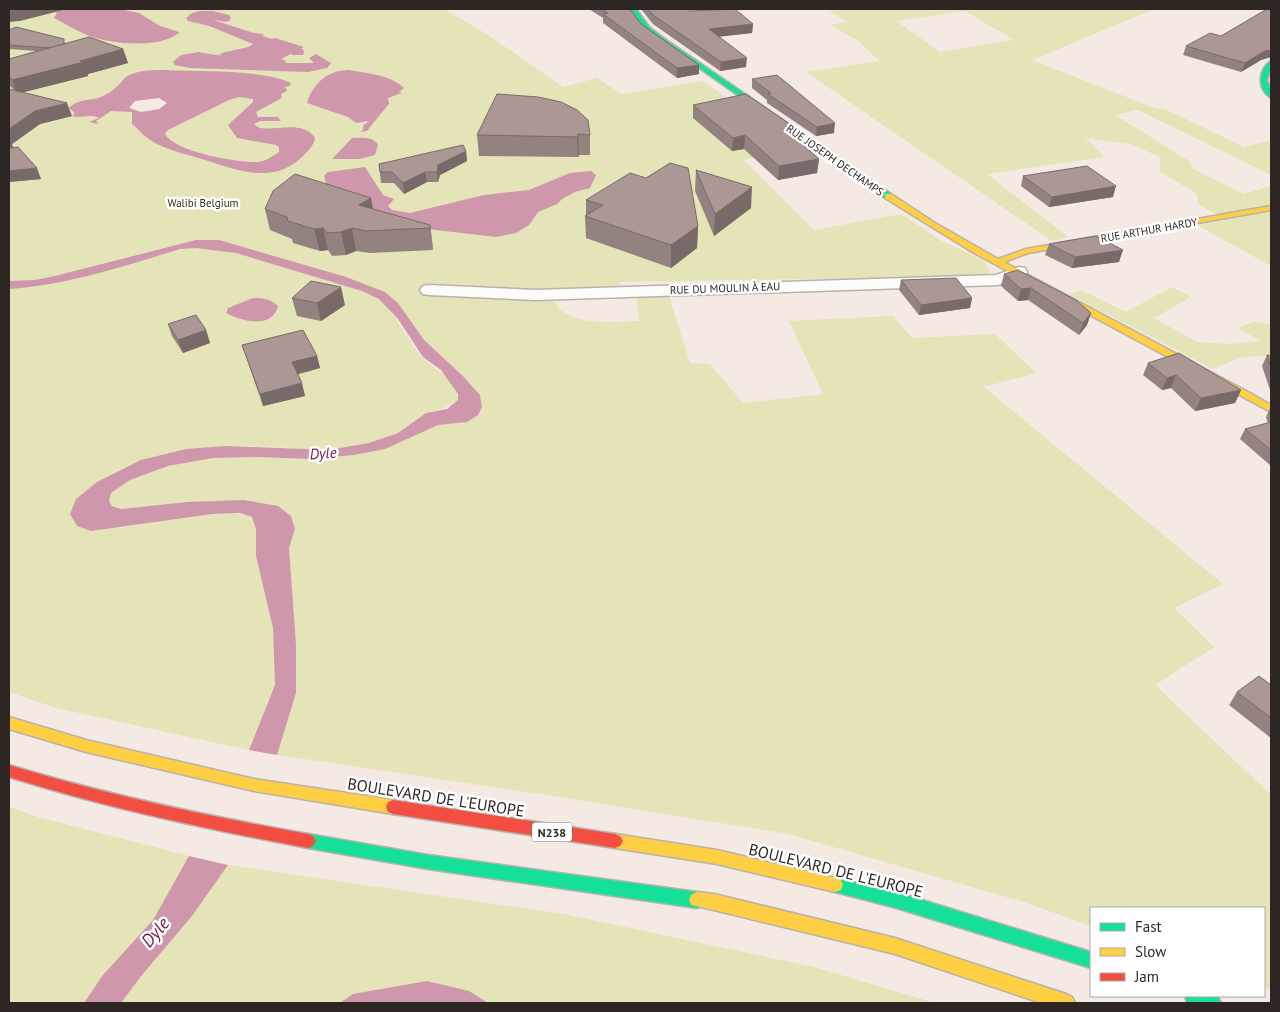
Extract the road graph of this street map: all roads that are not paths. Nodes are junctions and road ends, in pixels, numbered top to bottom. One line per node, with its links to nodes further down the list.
1 (633, 9): 5 (main road, RUE JOSEPH DECHAMPS)
2 (1271, 63): 3 (main road)
3 (1271, 96)
4 (1271, 208): 5 (main road, RUE ARTHUR HARDY)
5 (998, 262): 6 (main road, RUE JOSEPH DECHAMPS)
6 (1019, 272): 7 (street, RUE DU MOULIN À EAU); 8 (main road, RUE JOSEPH DECHAMPS)
7 (429, 290)
8 (1271, 409)
9 (9, 723): 11 (main road, BOULEVARD DE L'EUROPE / N238)
10 (9, 771): 13 (main road)
11 (1090, 960)
12 (1196, 997): 14 (main road)
13 (1066, 1003)
14 (1212, 1003)

